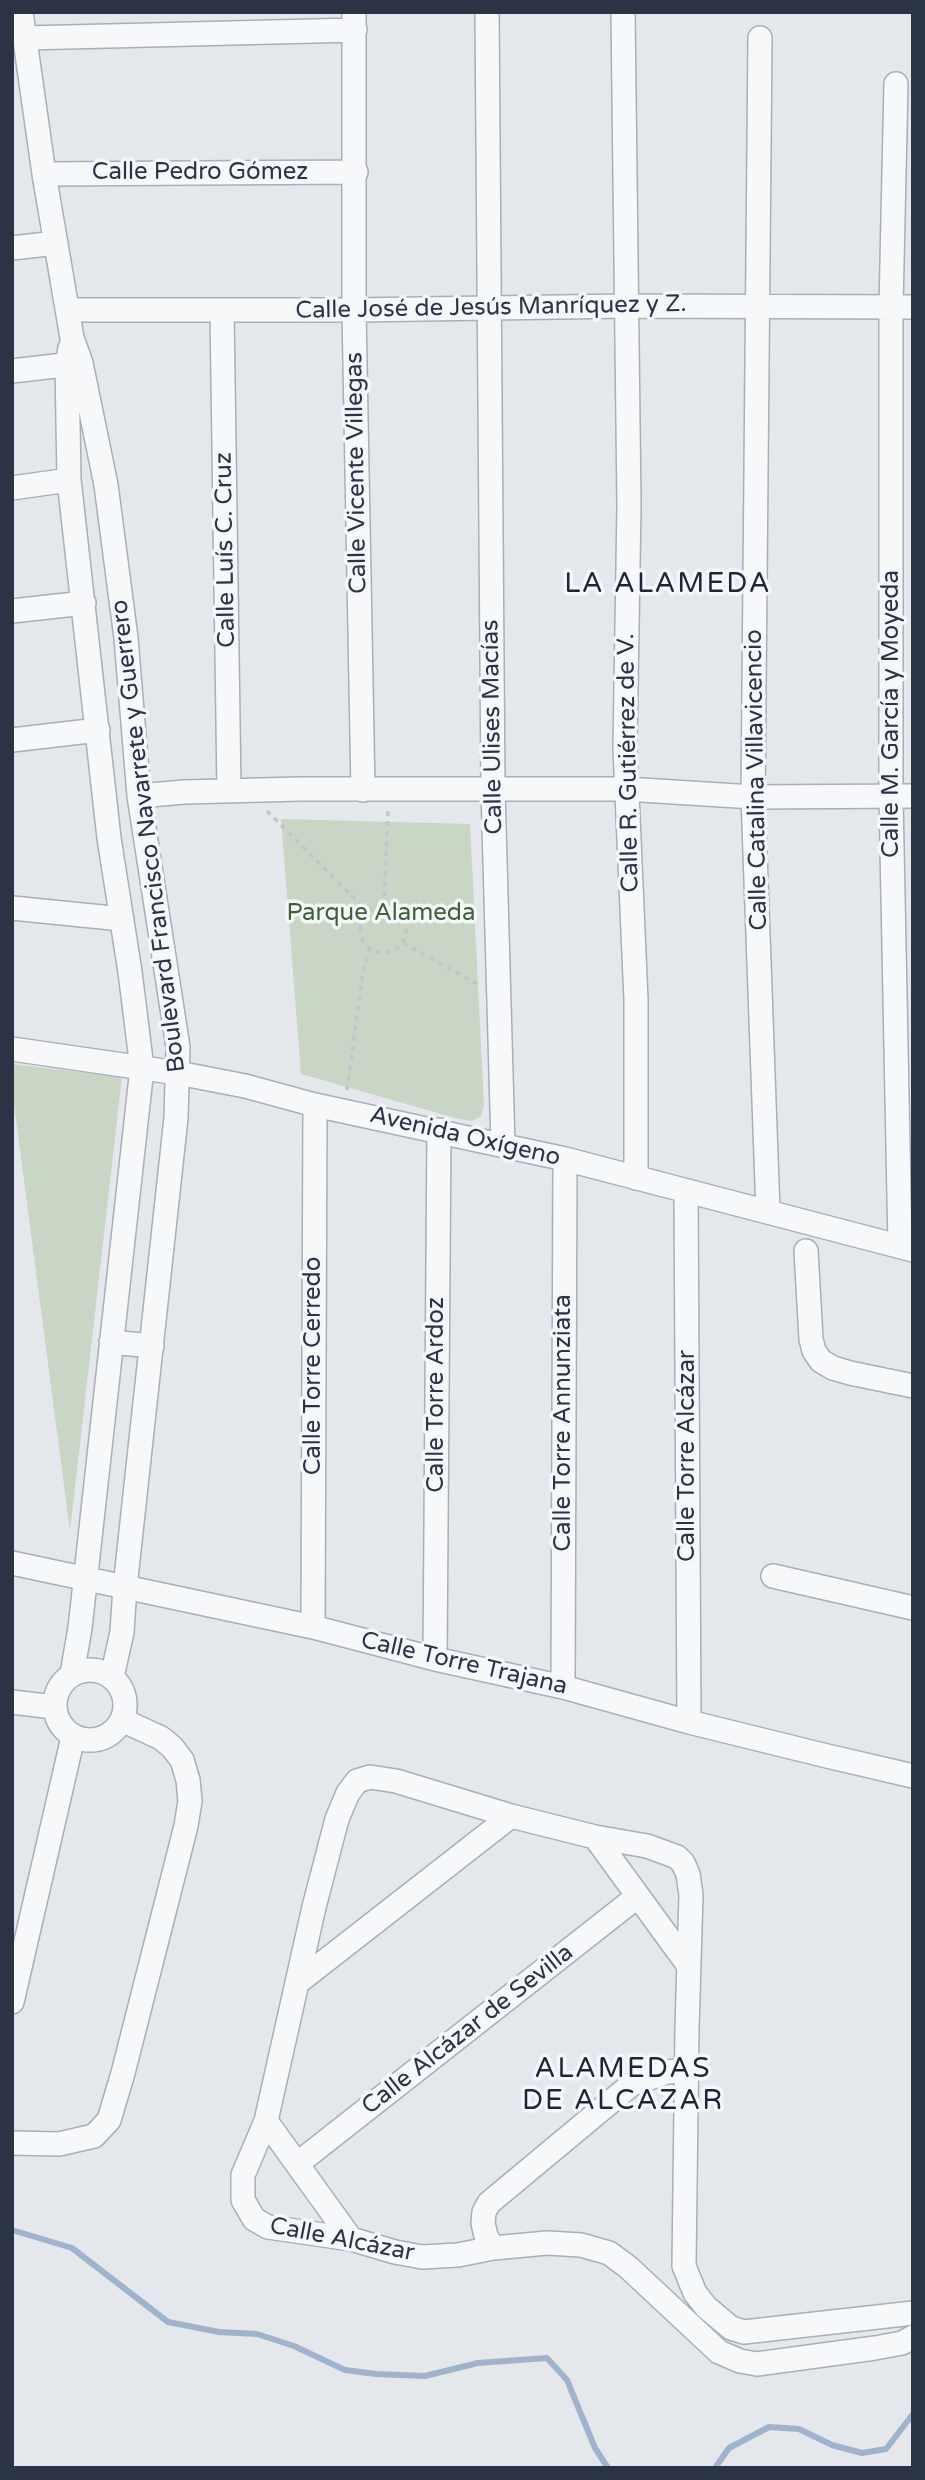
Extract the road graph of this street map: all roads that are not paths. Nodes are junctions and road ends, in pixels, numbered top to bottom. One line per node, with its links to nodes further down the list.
1 (21, 12): 5 (street, Boulevard Francisco Navarrete y Guerrero)
2 (487, 12): 15 (street, Calle Ulises Macías)
3 (623, 12): 12 (street, Calle R. Gutiérrez de V.)
4 (355, 21): 5 (street); 8 (street, Calle Vicente Villegas)
5 (26, 38): 9 (street, Boulevard Francisco Navarrete y Guerrero)
6 (760, 38): 13 (street, Calle Catalina Villavicencio)
7 (896, 84): 14 (street, Calle M. García y Moyeda)
8 (356, 172): 9 (street, Calle Pedro Gómez); 18 (street, Calle Vicente Villegas)
9 (44, 174): 10 (street, Boulevard Francisco Navarrete y Guerrero)
10 (56, 243): 11 (street); 16 (street, Boulevard Francisco Navarrete y Guerrero)
11 (12, 248)
12 (628, 306): 13 (street, Calle José de Jesús Manríquez y Z.); 15 (street, Calle José de Jesús Manríquez y Z.); 27 (street, Calle R. Gutiérrez de V.)
13 (758, 306): 14 (street, Calle José de Jesús Manríquez y Z.); 32 (street, Calle Catalina Villavicencio)
14 (902, 307): 33 (street, Calle M. García y Moyeda)
15 (490, 309): 18 (street, Calle José de Jesús Manríquez y Z.); 30 (street, Calle Ulises Macías)
16 (68, 310): 17 (street, Calle José de Jesús Manríquez y Z.); 19 (street, Boulevard Francisco Navarrete y Guerrero)
17 (222, 310): 18 (street, Calle José de Jesús Manríquez y Z.); 28 (street, Calle Luís C. Cruz)
18 (354, 310): 29 (street, Calle Vicente Villegas)
19 (74, 364): 20 (street); 21 (street, Boulevard Francisco Navarrete y Guerrero); 31 (street, Boulevard Francisco Navarrete y Guerrero)
20 (12, 371)
21 (69, 481): 22 (street); 23 (street, Boulevard Francisco Navarrete y Guerrero)
22 (12, 488)
23 (84, 603): 24 (street); 25 (street, Boulevard Francisco Navarrete y Guerrero)
24 (12, 611)
25 (98, 730): 26 (street); 35 (street, Boulevard Francisco Navarrete y Guerrero)
26 (12, 740)
27 (625, 789): 30 (street); 32 (street); 43 (street, Calle R. Gutiérrez de V.)
28 (229, 790): 29 (street); 31 (street)
29 (363, 790): 30 (street)
30 (493, 790): 41 (street, Calle Ulises Macías)
31 (139, 796): 38 (street, Boulevard Francisco Navarrete y Guerrero)
32 (753, 797): 33 (street); 45 (street, Calle Catalina Villavicencio)
33 (902, 797): 46 (street, Calle M. García y Moyeda)
34 (12, 908): 35 (street)
35 (122, 919): 37 (street, Boulevard Francisco Navarrete y Guerrero)
36 (12, 1049): 37 (street, Avenida Oxígeno)
37 (142, 1068): 38 (street, Avenida Oxígeno); 48 (street, Boulevard Francisco Navarrete y Guerrero)
38 (178, 1073): 39 (street, Avenida Oxígeno); 49 (street, Boulevard Francisco Navarrete y Guerrero)
39 (315, 1105): 40 (street, Avenida Oxígeno); 56 (street, Calle Torre Cerredo)
40 (439, 1130): 41 (street, Avenida Oxígeno); 57 (street, Calle Torre Ardoz)
41 (503, 1145): 42 (street, Avenida Oxígeno)
42 (565, 1159): 43 (street, Avenida Oxígeno); 60 (street, Calle Torre Annunziata)
43 (636, 1178): 44 (street, Avenida Oxígeno)
44 (686, 1191): 45 (street, Avenida Oxígeno); 64 (street, Calle Torre Alcázar)
45 (768, 1212): 46 (street, Avenida Oxígeno)
46 (906, 1248)
47 (806, 1251): 50 (street)
48 (111, 1342): 49 (street); 53 (street, Boulevard Francisco Navarrete y Guerrero)
49 (152, 1346): 54 (street, Boulevard Francisco Navarrete y Guerrero)
50 (913, 1386)
51 (12, 1563): 53 (street, Calle Torre Trajana)
52 (773, 1576): 55 (street)
53 (84, 1579): 54 (street, Calle Torre Trajana); 58 (street, Boulevard Francisco Navarrete y Guerrero)
54 (125, 1587): 56 (street, Calle Torre Trajana); 59 (street, Boulevard Francisco Navarrete y Guerrero)
55 (913, 1608)
56 (313, 1627): 57 (street, Calle Torre Trajana)
57 (435, 1659): 60 (street, Calle Torre Trajana)
58 (72, 1674): 59 (street); 62 (street)
59 (112, 1677): 63 (street)
60 (563, 1687): 64 (street, Calle Torre Trajana)
61 (12, 1702): 62 (street)
62 (54, 1707): 65 (street)
63 (122, 1720): 65 (street); 75 (street)
64 (689, 1722): 66 (street, Calle Torre Trajana)
65 (74, 1737): 72 (street)
66 (913, 1776)
67 (511, 1816): 68 (street, Calle Alcázar); 71 (street); 71 (street, Calle Alcázar)
68 (595, 1837): 69 (street); 70 (street, Calle Alcázar)
69 (638, 1896): 70 (street); 76 (street, Calle Alcázar de Sevilla)
70 (689, 1966): 73 (street, Calle Alcázar)
71 (297, 1983): 74 (street, Calle Alcázar)
72 (12, 2002)
73 (687, 2070): 78 (street); 80 (street, Calle Alcázar)
74 (266, 2120): 76 (street); 77 (street, Calle Alcázar)
75 (12, 2143)
76 (297, 2164): 77 (street)
77 (351, 2239): 78 (street, Calle Alcázar)
78 (493, 2248): 82 (street, Calle Alcázar)
79 (913, 2313): 80 (street)
80 (758, 2332): 82 (street)
81 (913, 2337): 82 (street)
82 (757, 2364)

